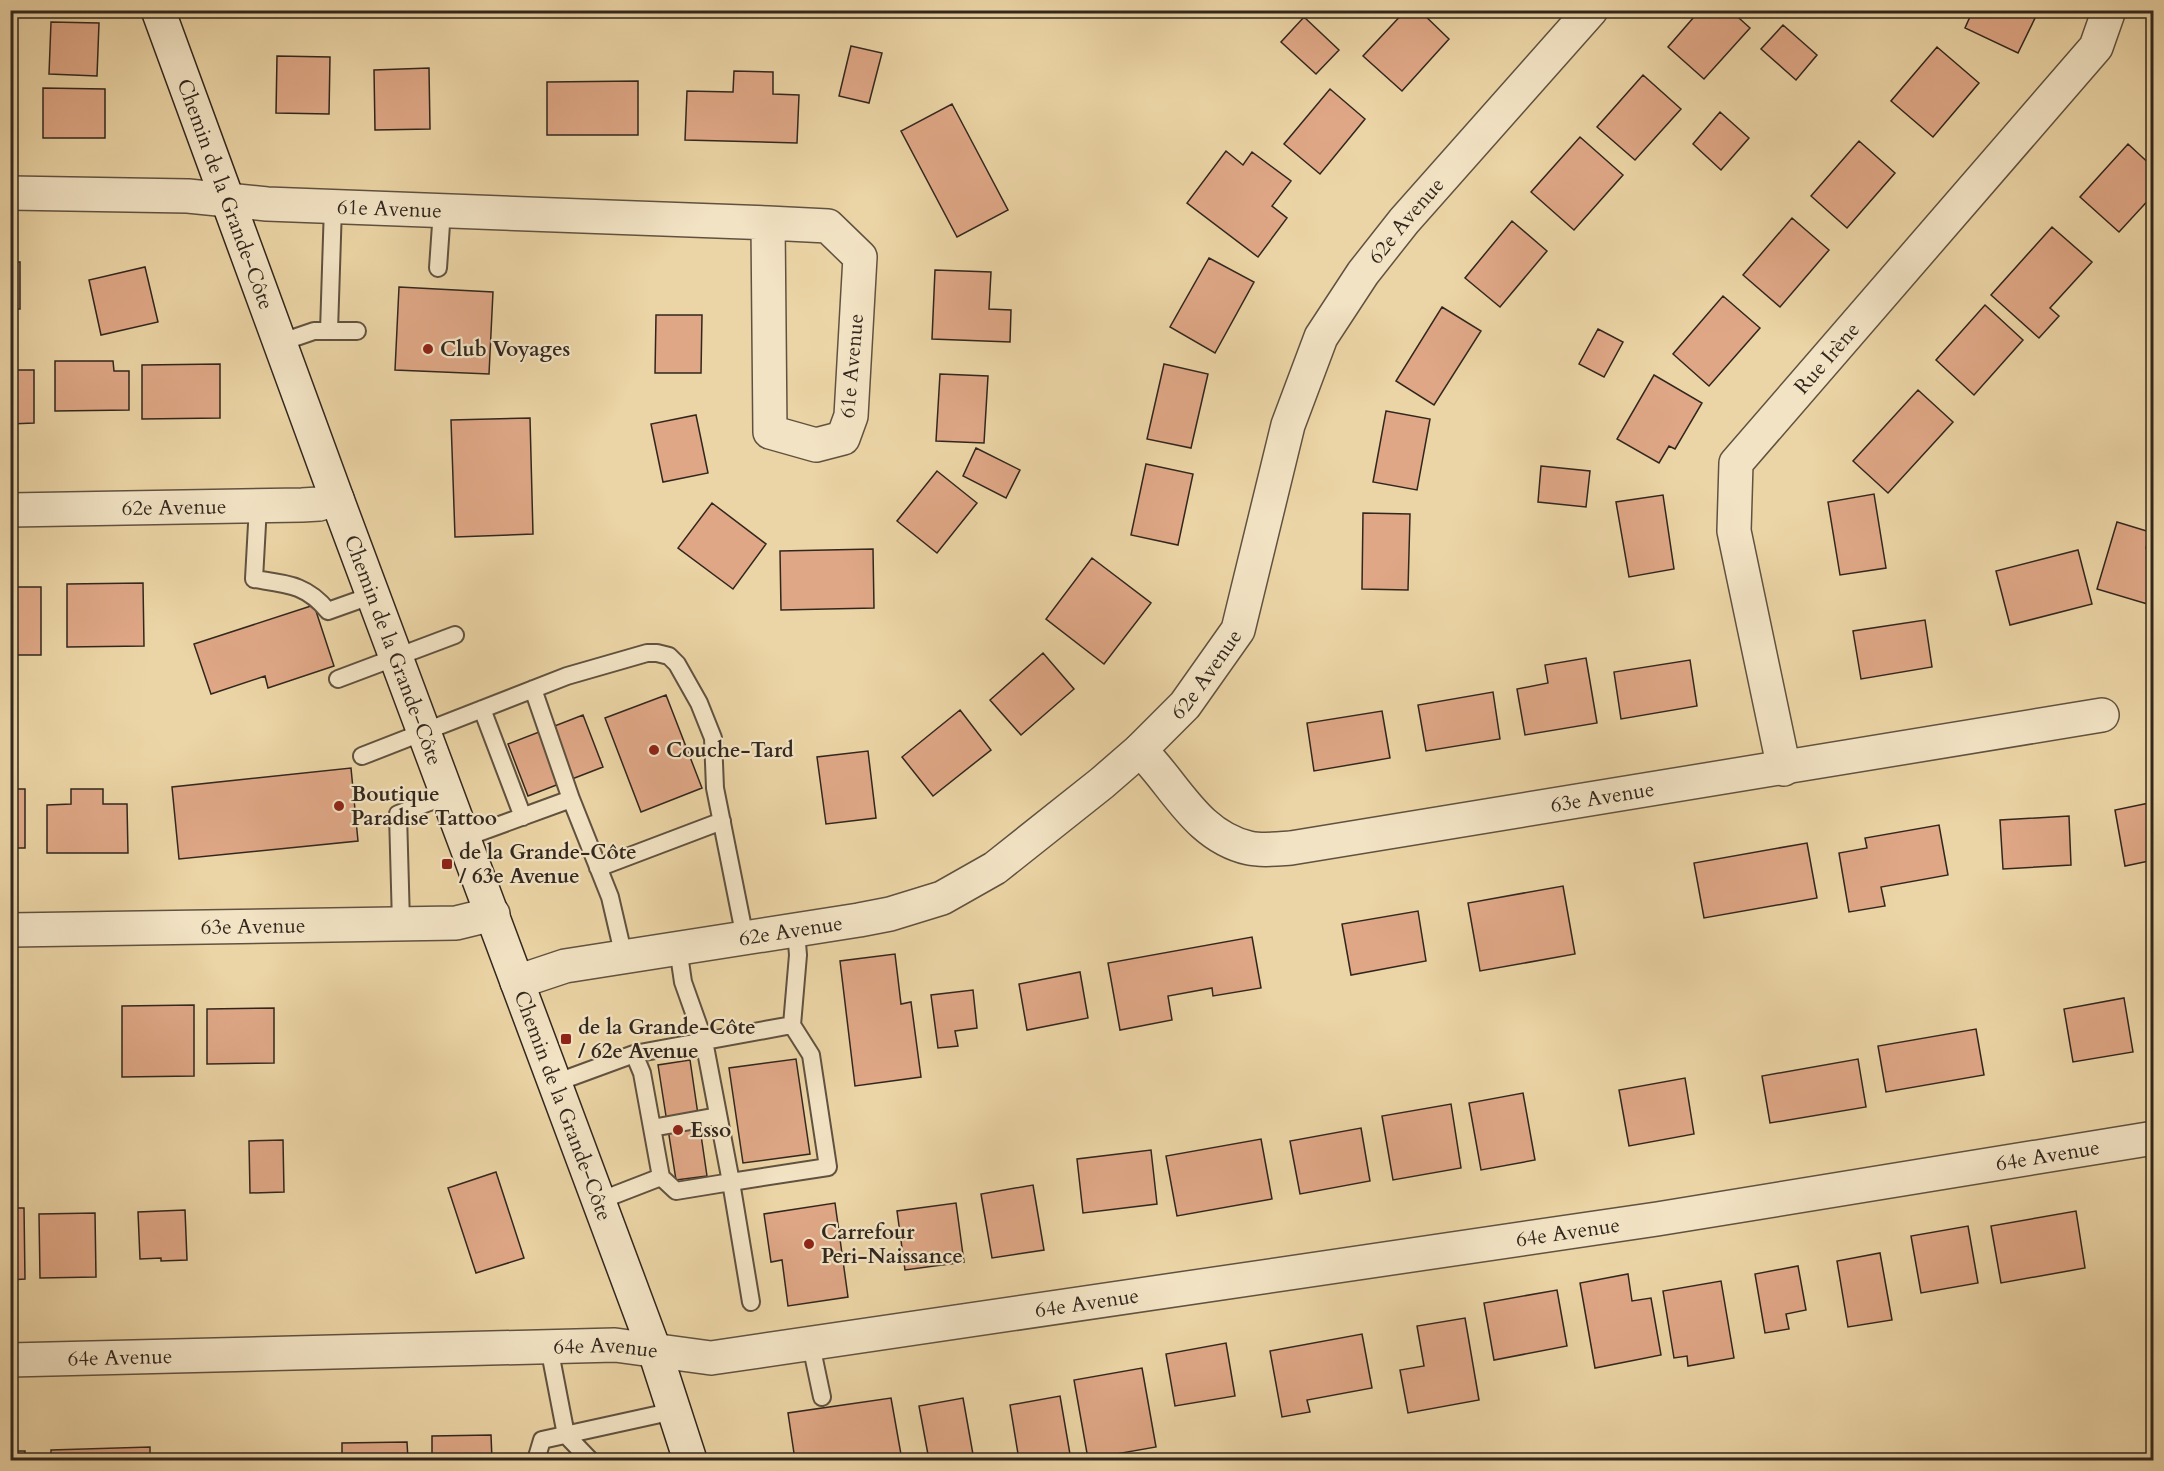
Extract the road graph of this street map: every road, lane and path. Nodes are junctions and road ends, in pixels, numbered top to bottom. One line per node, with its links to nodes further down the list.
1 (158, 10): 5 (street, Chemin de la Grande-Côte)
2 (1591, 10): 24 (street, 62e Avenue)
3 (2109, 10): 26 (street, Rue Irène)
4 (10, 193): 5 (street, 61e Avenue)
5 (227, 201): 6 (street, 61e Avenue); 12 (street, Chemin de la Grande-Côte)
6 (333, 206): 7 (street, 61e Avenue); 10 (lane)
7 (442, 210): 8 (street, 61e Avenue); 9 (lane)
8 (768, 223): 8 (street, 61e Avenue)
9 (438, 268)
10 (329, 331): 11 (lane); 12 (lane)
11 (357, 331)
12 (279, 343): 13 (street, Chemin de la Grande-Côte)
13 (337, 500): 14 (street, 62e Avenue); 16 (street, Chemin de la Grande-Côte)
14 (258, 506): 15 (street, 62e Avenue); 16 (lane)
15 (10, 510)
16 (373, 595): 18 (street, Chemin de la Grande-Côte)
17 (455, 635): 18 (lane)
18 (396, 657): 19 (lane); 23 (street, Chemin de la Grande-Côte)
19 (338, 679)
20 (533, 689): 21 (lane); 28 (lane); 30 (lane)
21 (482, 709): 23 (lane); 29 (lane)
22 (2102, 716): 26 (street, 63e Avenue)
23 (424, 731): 25 (lane); 27 (street, Chemin de la Grande-Côte)
24 (1140, 750): 26 (street, 63e Avenue); 36 (street, 62e Avenue)
25 (362, 756)
26 (1784, 769)
27 (448, 795): 31 (street, Chemin de la Grande-Côte); 34 (lane)
28 (572, 799): 29 (lane); 32 (lane)
29 (523, 817): 31 (lane)
30 (722, 821): 32 (lane); 37 (lane)
31 (464, 838): 33 (street, Chemin de la Grande-Côte)
32 (598, 868): 39 (lane)
33 (493, 914): 34 (street, 63e Avenue); 40 (street, Chemin de la Grande-Côte)
34 (400, 923): 35 (street, 63e Avenue)
35 (10, 930)
36 (795, 931): 37 (street, 62e Avenue); 41 (lane)
37 (745, 938): 38 (street, 62e Avenue)
38 (678, 948): 39 (street, 62e Avenue); 42 (lane)
39 (624, 957): 40 (street, 62e Avenue)
40 (517, 982): 44 (street, Chemin de la Grande-Côte)
41 (792, 1025): 42 (lane); 49 (lane)
42 (704, 1041): 43 (lane); 45 (lane)
43 (634, 1054): 44 (lane); 46 (lane)
44 (555, 1083): 50 (street, Chemin de la Grande-Côte)
45 (718, 1116): 46 (lane); 49 (lane)
46 (652, 1128): 48 (lane)
47 (2154, 1138): 52 (street, 64e Avenue)
48 (661, 1177): 49 (lane); 50 (lane)
49 (731, 1182): 51 (lane)
50 (599, 1201): 54 (street, Chemin de la Grande-Côte)
51 (751, 1302)
52 (811, 1345): 54 (street, 64e Avenue); 56 (lane)
53 (549, 1347): 54 (street, 64e Avenue); 55 (street, 64e Avenue); 58 (lane)
54 (655, 1352): 57 (street, Chemin de la Grande-Côte)
55 (10, 1360)
56 (822, 1398)
57 (674, 1411): 58 (lane); 61 (street, Chemin de la Grande-Côte)
58 (566, 1435): 59 (lane); 60 (lane)
59 (536, 1461)
60 (590, 1461)
61 (690, 1461)

